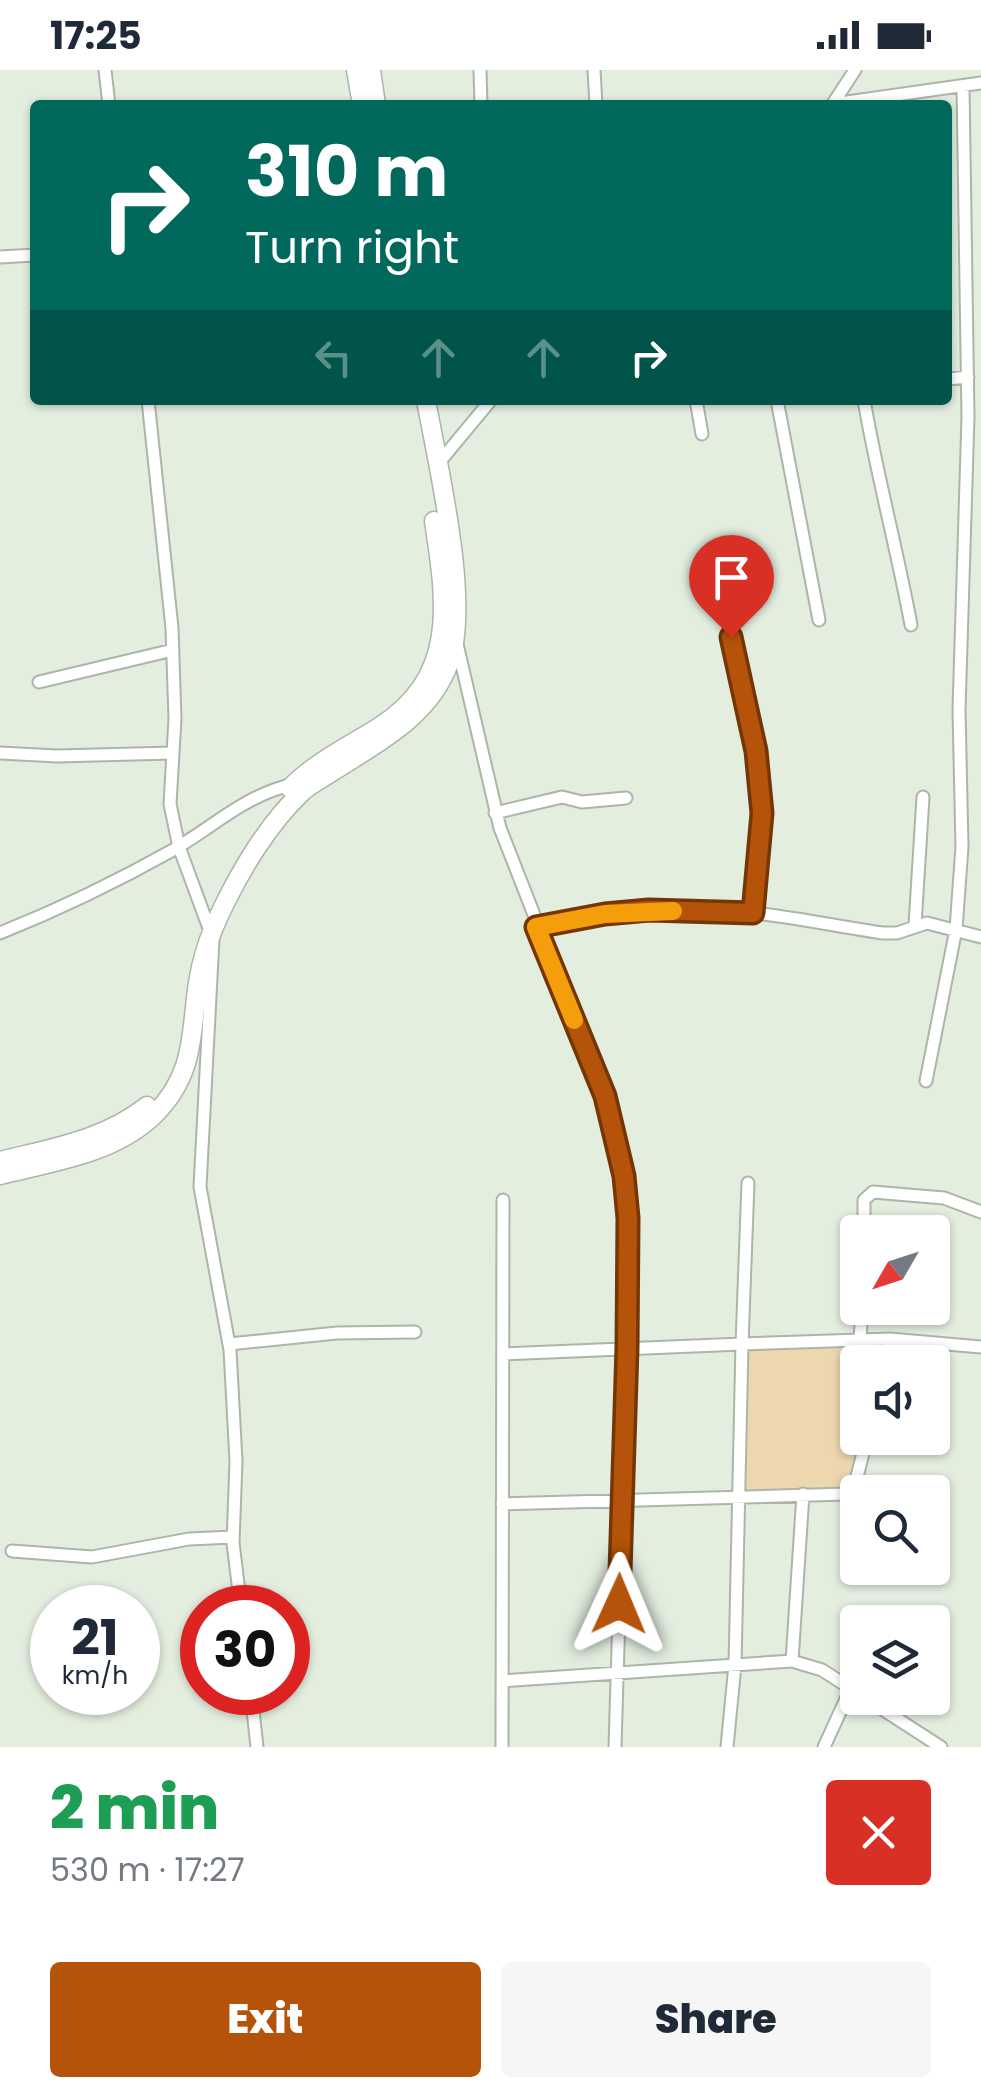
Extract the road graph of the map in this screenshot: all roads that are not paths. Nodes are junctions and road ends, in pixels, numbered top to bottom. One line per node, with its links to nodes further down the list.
1 (105, 70): 9 (street)
2 (356, 70): 10 (main road)
3 (371, 70): 11 (main road)
4 (480, 70): 12 (street)
5 (594, 70): 13 (street)
6 (855, 70): 14 (street)
7 (981, 83): 8 (street)
8 (964, 86): 15 (street); 18 (street)
9 (108, 100)
10 (361, 100)
11 (375, 100)
12 (481, 100)
13 (596, 100)
14 (835, 100)
15 (920, 100)
16 (30, 256): 17 (street)
17 (0, 258)
18 (968, 377): 19 (street); 46 (street)
19 (952, 378)
20 (149, 405): 33 (street)
21 (415, 405): 37 (main road)
22 (427, 405): 28 (main road)
23 (488, 405): 28 (street)
24 (697, 405): 27 (street)
25 (778, 405): 29 (street)
26 (865, 405): 30 (street)
27 (702, 434)
28 (438, 464): 32 (main road)
29 (819, 620)
30 (912, 625)
31 (731, 637): 42 (street)
32 (456, 638): 37 (main road); 40 (street)
33 (174, 650): 34 (street); 36 (street)
34 (39, 682)
35 (0, 753): 36 (street)
36 (173, 753): 41 (street)
37 (299, 787): 41 (street); 45 (main road)
38 (924, 796): 43 (street)
39 (626, 798): 40 (street)
40 (495, 814): 44 (street)
41 (179, 846): 45 (street); 47 (street)
42 (753, 913): 43 (street); 44 (street)
43 (915, 925): 46 (street)
44 (536, 927): 63 (street)
45 (209, 929): 50 (main road); 51 (main road); 60 (street)
46 (956, 929): 48 (street); 49 (street)
47 (0, 934)
48 (981, 936)
49 (926, 1081)
50 (0, 1161)
51 (0, 1175)
52 (748, 1183): 61 (street)
53 (503, 1200): 65 (street)
54 (981, 1212): 55 (street)
55 (864, 1215)
56 (861, 1325): 59 (street)
57 (415, 1332): 60 (street)
58 (890, 1339): 59 (street); 62 (street); 64 (street)
59 (860, 1340): 61 (street)
60 (229, 1344): 71 (street)
61 (742, 1344): 63 (street); 68 (street)
62 (889, 1345)
63 (627, 1347): 65 (street); 69 (street)
64 (981, 1347)
65 (503, 1354): 70 (street)
66 (862, 1455): 67 (street)
67 (803, 1494): 68 (street); 74 (street)
68 (736, 1497): 69 (street); 75 (street)
69 (621, 1501): 70 (street); 76 (street)
70 (502, 1504): 78 (street)
71 (234, 1536): 72 (street); 73 (street)
72 (12, 1552)
73 (238, 1585)
74 (792, 1660): 75 (street); 77 (street)
75 (735, 1666): 76 (street); 86 (street)
76 (617, 1672): 78 (street); 85 (street)
77 (840, 1681)
78 (502, 1682): 84 (street)
79 (254, 1715): 83 (street)
80 (841, 1715): 87 (street)
81 (888, 1715): 82 (street)
82 (924, 1742): 88 (street)
83 (257, 1747)
84 (502, 1747)
85 (616, 1747)
86 (728, 1747)
87 (824, 1747)
88 (941, 1747)

